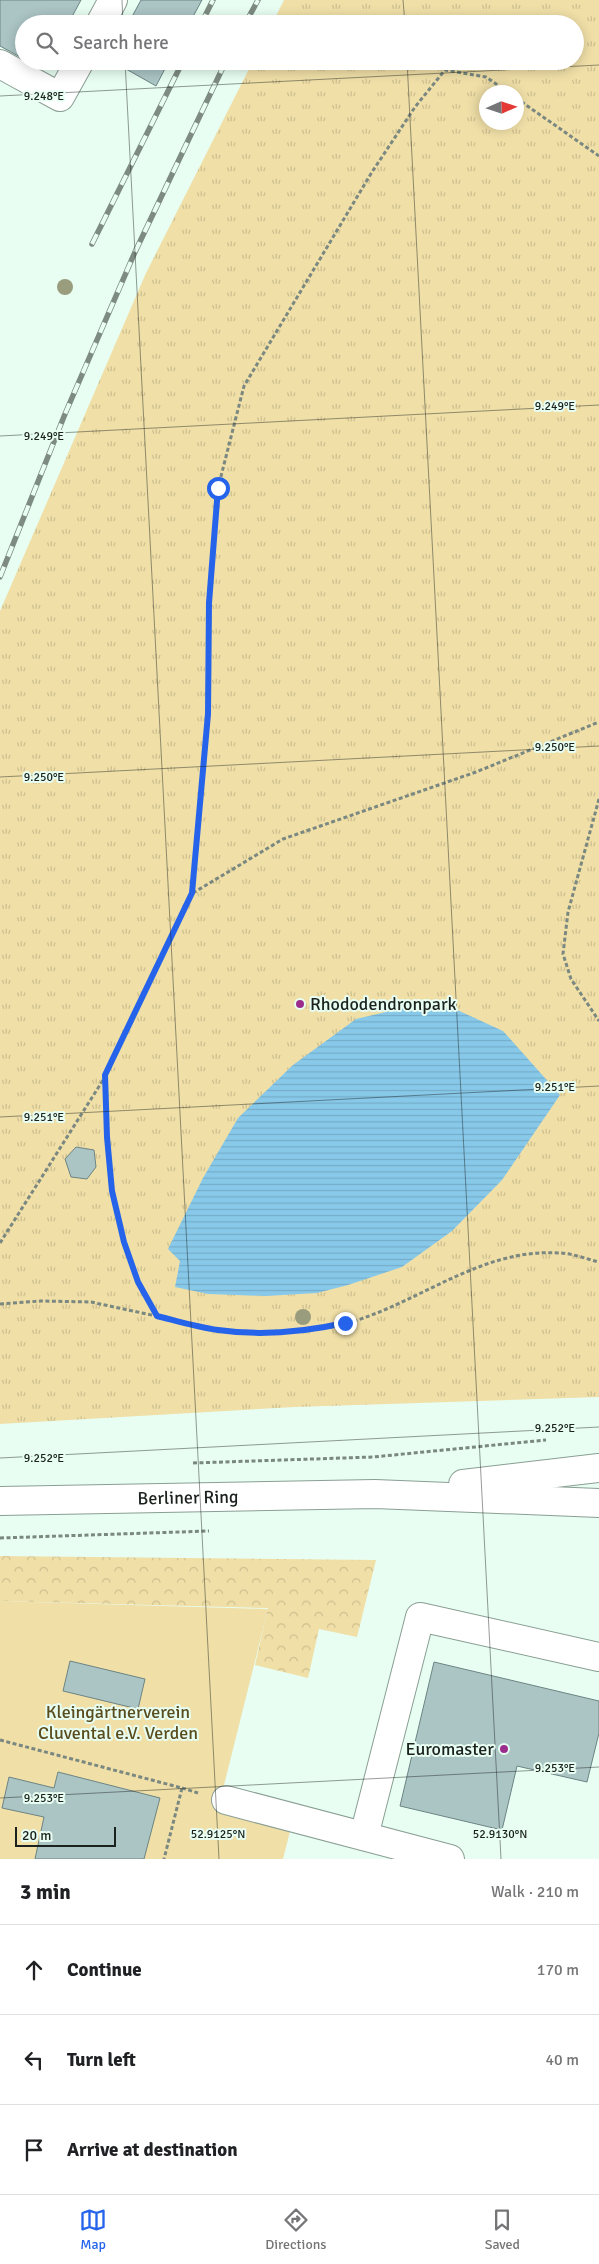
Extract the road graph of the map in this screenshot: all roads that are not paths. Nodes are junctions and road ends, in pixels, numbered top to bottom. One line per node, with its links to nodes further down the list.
1 (113, 0): 2 (street)
2 (105, 15)
3 (0, 64): 4 (street)
4 (75, 70)
5 (599, 1468): 6 (street, Berliner Ring)
6 (375, 1494): 7 (street, Berliner Ring); 8 (street, Berliner Ring)
7 (0, 1501)
8 (599, 1503)
9 (599, 1657): 11 (street)
10 (226, 1800): 11 (street)
11 (364, 1836): 12 (street)
12 (450, 1859)

